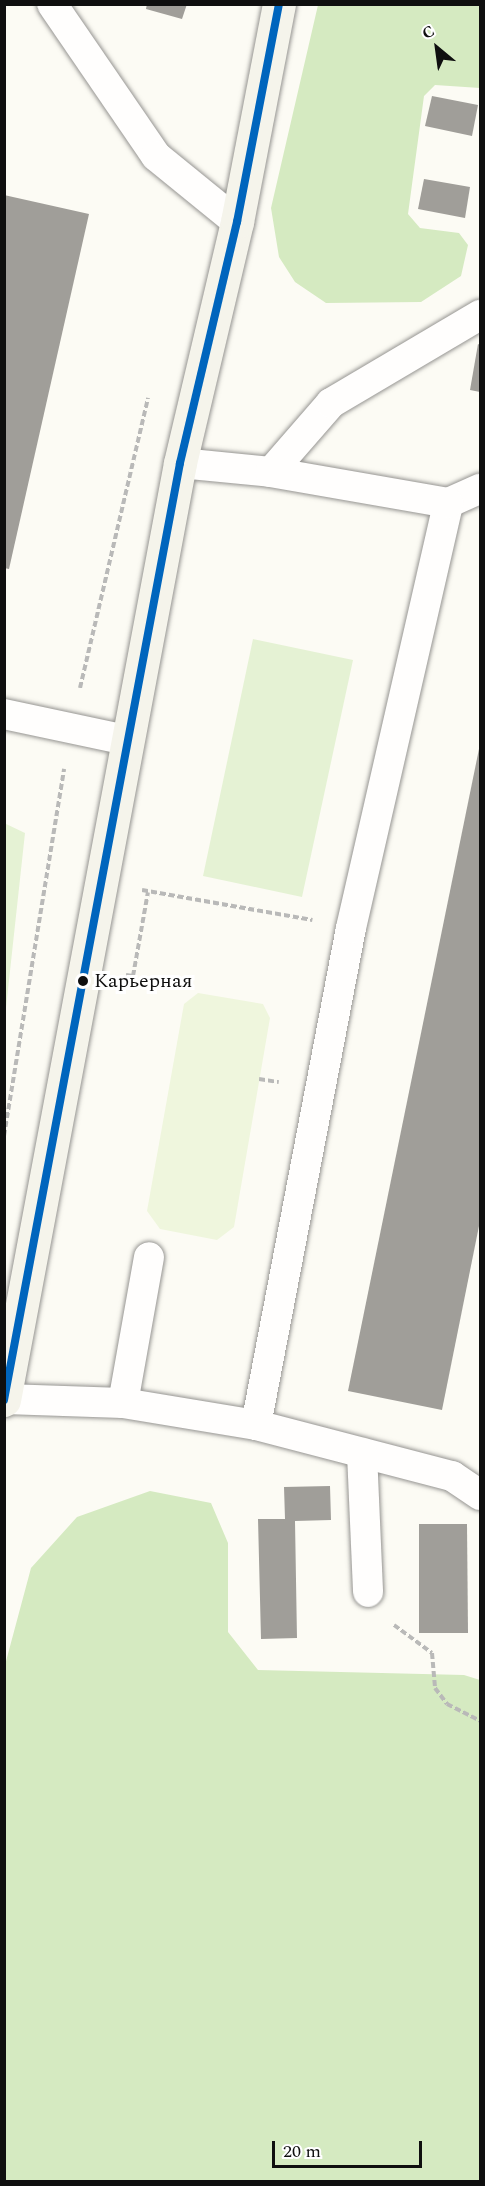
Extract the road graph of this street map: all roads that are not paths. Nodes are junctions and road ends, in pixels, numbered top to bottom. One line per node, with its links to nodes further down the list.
1 (52, 4): 3 (lane)
2 (279, 4): 3 (street)
3 (237, 222): 5 (street)
4 (480, 315): 6 (lane)
5 (180, 463): 6 (lane); 10 (street)
6 (271, 472): 8 (lane)
7 (480, 489): 8 (lane)
8 (448, 503): 14 (lane)
9 (4, 714): 10 (lane)
10 (126, 740): 12 (street)
11 (149, 1257): 13 (lane)
12 (5, 1400): 13 (lane)
13 (123, 1403): 14 (lane)
14 (256, 1425): 15 (lane)
15 (362, 1453): 16 (lane); 17 (lane)
16 (480, 1495)
17 (368, 1592)

